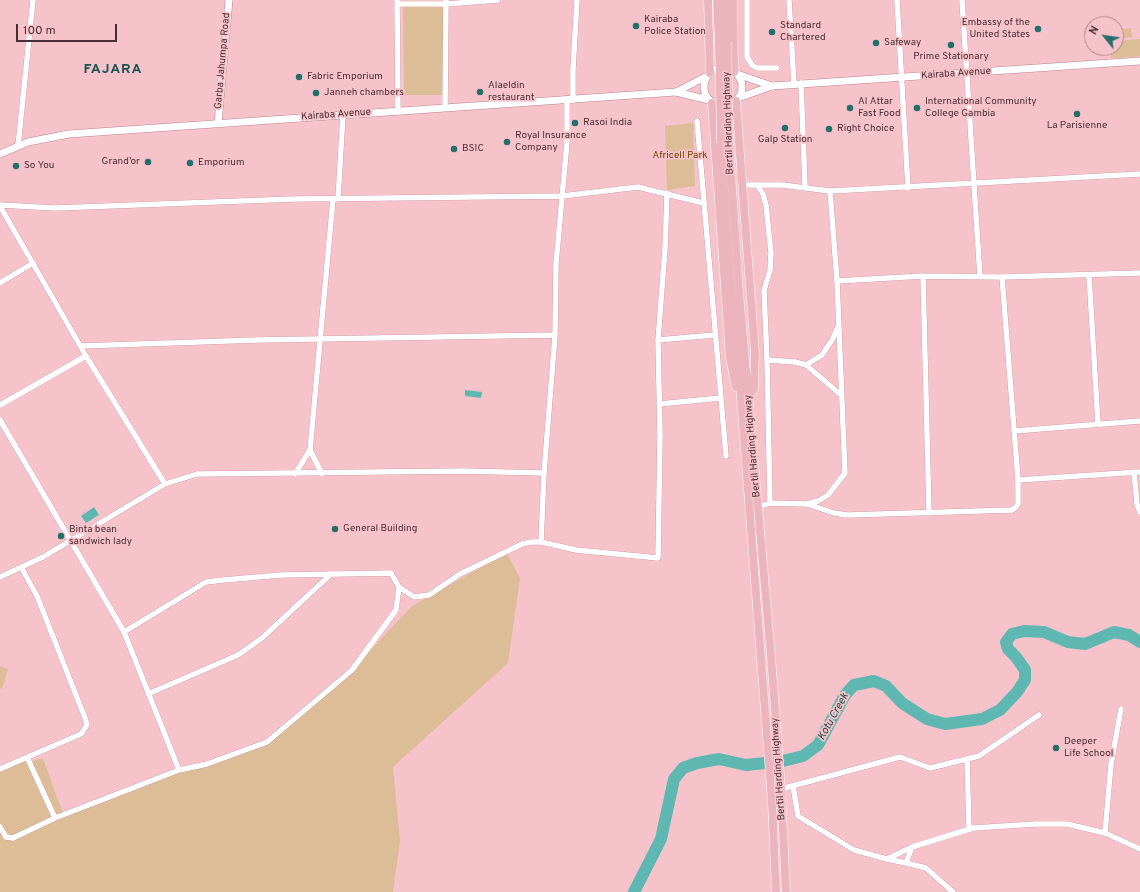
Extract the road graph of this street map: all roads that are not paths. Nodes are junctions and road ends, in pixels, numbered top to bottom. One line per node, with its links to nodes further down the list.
1 (33, 0): 32 (street)
2 (229, 0): 31 (street, Garba Jahumpa Road)
3 (498, 0): 14 (street)
4 (577, 0): 24 (street)
5 (708, 0): 19 (main road)
6 (717, 0): 63 (main road, Bertil Harding Highway, bridge)
7 (725, 0): 63 (main road, Bertil Harding Highway, bridge)
8 (733, 0): 17 (main road)
9 (747, 0): 16 (street)
10 (789, 0): 21 (street)
11 (897, 0): 20 (street)
12 (962, 0): 18 (street)
13 (398, 2): 14 (street); 28 (street)
14 (446, 2): 27 (street)
15 (1140, 61): 18 (street, Kairaba Avenue)
16 (777, 68)
17 (736, 73): 19 (street); 22 (street); 25 (street)
18 (967, 73): 20 (street, Kairaba Avenue); 35 (street)
19 (709, 75): 23 (street); 26 (street)
20 (901, 77): 21 (street, Kairaba Avenue); 39 (street)
21 (797, 84): 22 (street, Kairaba Avenue); 38 (street)
22 (772, 86): 25 (street)
23 (676, 92): 24 (street, Kairaba Avenue); 26 (street)
24 (570, 100): 27 (street, Kairaba Avenue); 42 (street)
25 (737, 100): 26 (street); 36 (main road)
26 (710, 101): 66 (main road)
27 (445, 108): 28 (street, Kairaba Avenue)
28 (398, 110): 29 (street, Kairaba Avenue)
29 (343, 114): 31 (street, Kairaba Avenue); 43 (street)
30 (697, 121): 44 (street)
31 (218, 123): 32 (street, Kairaba Avenue)
32 (18, 146): 33 (street, Kairaba Avenue)
33 (0, 154)
34 (1140, 174): 35 (street)
35 (972, 183): 39 (street); 50 (street)
36 (742, 185): 37 (street); 66 (main road)
37 (757, 185): 38 (street); 61 (street)
38 (805, 187): 40 (street)
39 (908, 188): 40 (street)
40 (830, 191): 52 (street)
41 (667, 193): 42 (street); 44 (street); 58 (street)
42 (562, 196): 43 (street); 55 (street)
43 (335, 199): 45 (street); 57 (street)
44 (703, 203): 56 (street)
45 (0, 205): 46 (street)
46 (33, 263): 53 (street); 59 (street)
47 (1140, 273): 48 (street)
48 (1089, 275): 51 (street); 71 (street)
49 (923, 276): 50 (street); 52 (street); 85 (street)
50 (980, 277): 51 (street)
51 (1002, 277): 72 (street)
52 (836, 281): 54 (street)
53 (0, 283)
54 (838, 326): 62 (street); 64 (street)
55 (555, 335): 57 (street); 76 (street)
56 (714, 335): 58 (street); 65 (street)
57 (319, 339): 59 (street); 73 (street)
58 (658, 340): 67 (street)
59 (81, 346): 60 (street)
60 (86, 356): 68 (street); 80 (street)
61 (767, 360): 62 (street); 81 (street)
62 (806, 365): 64 (street)
63 (744, 382): 66 (main road, Bertil Harding Highway)
64 (841, 395): 82 (street)
65 (721, 398): 67 (street); 74 (street)
66 (745, 398): 83 (main road, Bertil Harding Highway); 110 (main road, Bertil Harding Highway)
67 (659, 404): 87 (street)
68 (0, 405)
69 (0, 420): 86 (street)
70 (1140, 421): 71 (street)
71 (1098, 424): 72 (street)
72 (1014, 431): 79 (street)
73 (310, 450): 77 (street); 78 (street)
74 (726, 456)
75 (1137, 472): 79 (street); 84 (street)
76 (544, 473): 78 (street); 87 (street)
77 (296, 474): 78 (street); 80 (street)
78 (322, 474)
79 (1018, 480): 85 (street)
80 (165, 484): 86 (street)
81 (770, 503): 82 (street); 83 (street)
82 (807, 504): 85 (street)
83 (758, 507): 101 (main road, Bertil Harding Highway)
84 (1140, 512)
85 (928, 513)
86 (70, 540): 88 (street); 92 (street)
87 (541, 542): 91 (street)
88 (21, 567): 90 (street); 96 (street)
89 (332, 574): 91 (street); 92 (street); 93 (street)
90 (0, 577)
91 (398, 587): 99 (street)
92 (124, 632): 93 (street)
93 (148, 694): 99 (street)
94 (1121, 709): 105 (street)
95 (1039, 715): 97 (street)
96 (27, 757): 98 (street); 102 (street)
97 (968, 759): 100 (street); 104 (street)
98 (0, 768)
99 (179, 770): 102 (street)
100 (793, 786): 101 (street); 108 (street)
101 (781, 789): 111 (main road, Bertil Harding Highway)
102 (55, 818): 103 (street)
103 (0, 827)
104 (969, 829): 105 (street); 106 (street)
105 (1105, 833): 107 (street)
106 (912, 847): 108 (street); 109 (street)
107 (1140, 849)
108 (887, 859): 109 (street)
109 (906, 863): 112 (street)
110 (776, 892)
111 (786, 892)
112 (953, 892)

